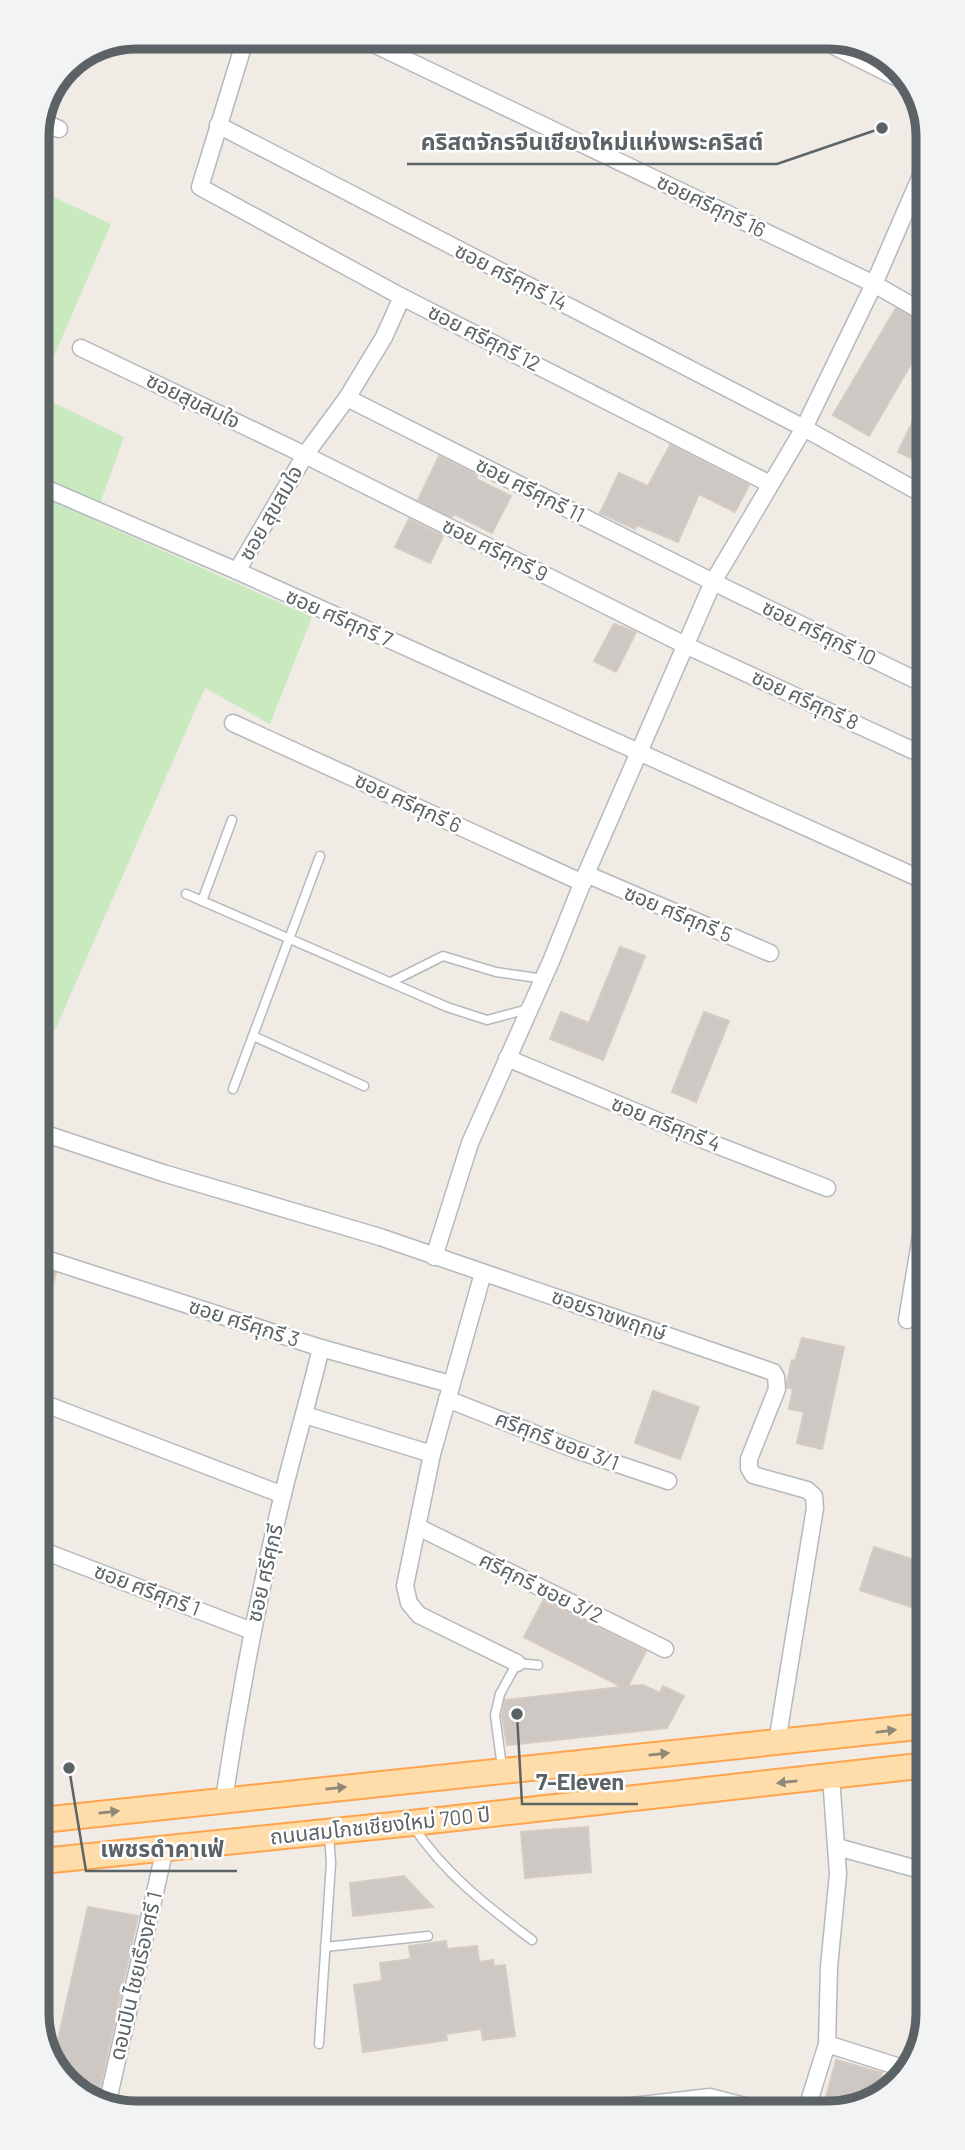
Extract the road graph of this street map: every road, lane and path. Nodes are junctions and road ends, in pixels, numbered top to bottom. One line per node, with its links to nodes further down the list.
1 (242, 49): 6 (street)
2 (384, 49): 9 (street, ซอยศรีศุกรี 16)
3 (843, 50): 4 (street)
4 (888, 73)
5 (50, 125): 7 (street)
6 (218, 125): 10 (street, ซอย ศรีศุกรี 12); 14 (street, ซอย ศรีศุกรี 14)
7 (58, 129)
8 (916, 187): 9 (street)
9 (874, 284): 11 (street, ซอยศรีศุกรี 16); 14 (street)
10 (402, 297): 13 (street, ซอย สุขสมใจ); 16 (street, ซอย ศรีศุกรี 12)
11 (916, 308)
12 (80, 348): 15 (street, ซอยสุขสมใจ)
13 (346, 398): 15 (street, ซอย สุขสมใจ); 20 (street, ซอย ศรีศุกรี 11)
14 (804, 428): 16 (street); 18 (street, ซอย ศรีศุกรี 14)
15 (305, 455): 19 (street, ซอย สุขสมใจ); 21 (street, ซอย ศรีศุกรี 9)
16 (770, 484): 20 (street)
17 (49, 490): 19 (street, ซอย ศรีศุกรี 7)
18 (916, 491)
19 (237, 571): 25 (street, ซอย ศรีศุกรี 7)
20 (713, 583): 21 (street); 22 (street, ซอย ศรีศุกรี 10)
21 (685, 645): 24 (street, ซอย ศรีศุกรี 8); 25 (street)
22 (916, 680)
23 (233, 723): 29 (street, ซอย ศรีศุกรี 6)
24 (916, 752)
25 (638, 754): 28 (street, ซอย ศรีศุกรี 7); 29 (street)
26 (232, 820): 31 (lane)
27 (320, 856): 32 (lane)
28 (916, 877)
29 (584, 879): 33 (street, ซอย ศรีศุกรี 5); 34 (street)
30 (187, 894): 31 (lane)
31 (202, 901): 32 (lane)
32 (289, 938): 35 (lane); 37 (lane)
33 (770, 953)
34 (544, 979): 35 (lane); 36 (street)
35 (391, 982): 36 (lane)
36 (530, 1009): 38 (street)
37 (253, 1036): 39 (lane); 40 (lane)
38 (507, 1058): 42 (street, ซอย ศรีศุกรี 4); 43 (street)
39 (364, 1086)
40 (233, 1089)
41 (49, 1135): 43 (street, ซอยราชพฤกษ์)
42 (827, 1188)
43 (434, 1256): 46 (street, ซอยราชพฤกษ์)
44 (49, 1260): 48 (street, ซอย ศรีศุกรี 3)
45 (916, 1266): 47 (street)
46 (483, 1273): 49 (street); 62 (street, ซอยราชพฤกษ์)
47 (907, 1320)
48 (321, 1348): 49 (street, ซอย ศรีศุกรี 3); 51 (street, ซอย ศรีศุกรี)
49 (449, 1392): 52 (street); 53 (street, ศรีศุกรี ซอย 3/1)
50 (49, 1405): 54 (street)
51 (305, 1415): 52 (street); 54 (street, ซอย ศรีศุกรี)
52 (432, 1454): 55 (street)
53 (668, 1481)
54 (283, 1495): 57 (street, ซอย ศรีศุกรี)
55 (418, 1527): 58 (street, ศรีศุกรี ซอย 3/2); 59 (street)
56 (49, 1553): 57 (street, ซอย ศรีศุกรี 1)
57 (252, 1631): 66 (street, ซอย ศรีศุกรี)
58 (665, 1649)
59 (517, 1663): 60 (lane); 64 (lane)
60 (538, 1665)
61 (916, 1727): 62 (main road, ถนนสมโภชเชียงใหม่ 700 ปี, one-way to 61)
62 (777, 1742): 64 (main road, ถนนสมโภชเชียงใหม่ 700 ปี, one-way to 62)
63 (916, 1766): 65 (main road, ถนนสมโภชเชียงใหม่ 700 ปี)
64 (503, 1770): 66 (main road, ถนนสมโภชเชียงใหม่ 700 ปี, one-way to 64)
65 (831, 1777): 68 (main road, ถนนสมโภชเชียงใหม่ 700 ปี, one-way to 68); 70 (street)
66 (224, 1800): 67 (main road, ถนนสมโภชเชียงใหม่ 700 ปี, one-way to 66)
67 (49, 1819)
68 (412, 1823): 69 (main road, ถนนสมโภชเชียงใหม่ 700 ปี); 75 (lane)
69 (328, 1832): 71 (main road, ถนนสมโภชเชียงใหม่ 700 ปี); 76 (lane)
70 (837, 1847): 73 (street); 78 (street)
71 (165, 1848): 72 (main road, ถนนสมโภชเชียงใหม่ 700 ปี); 80 (street, ดอนปิน ไชยเรืองศรี 1)
72 (49, 1860)
73 (916, 1869)
74 (428, 1936): 76 (lane)
75 (532, 1940)
76 (326, 1947): 77 (lane)
77 (320, 2044)
78 (827, 2044): 79 (street); 83 (street)
79 (898, 2067)
80 (109, 2096)
81 (676, 2101): 82 (street)
82 (725, 2101)
83 (809, 2101)

